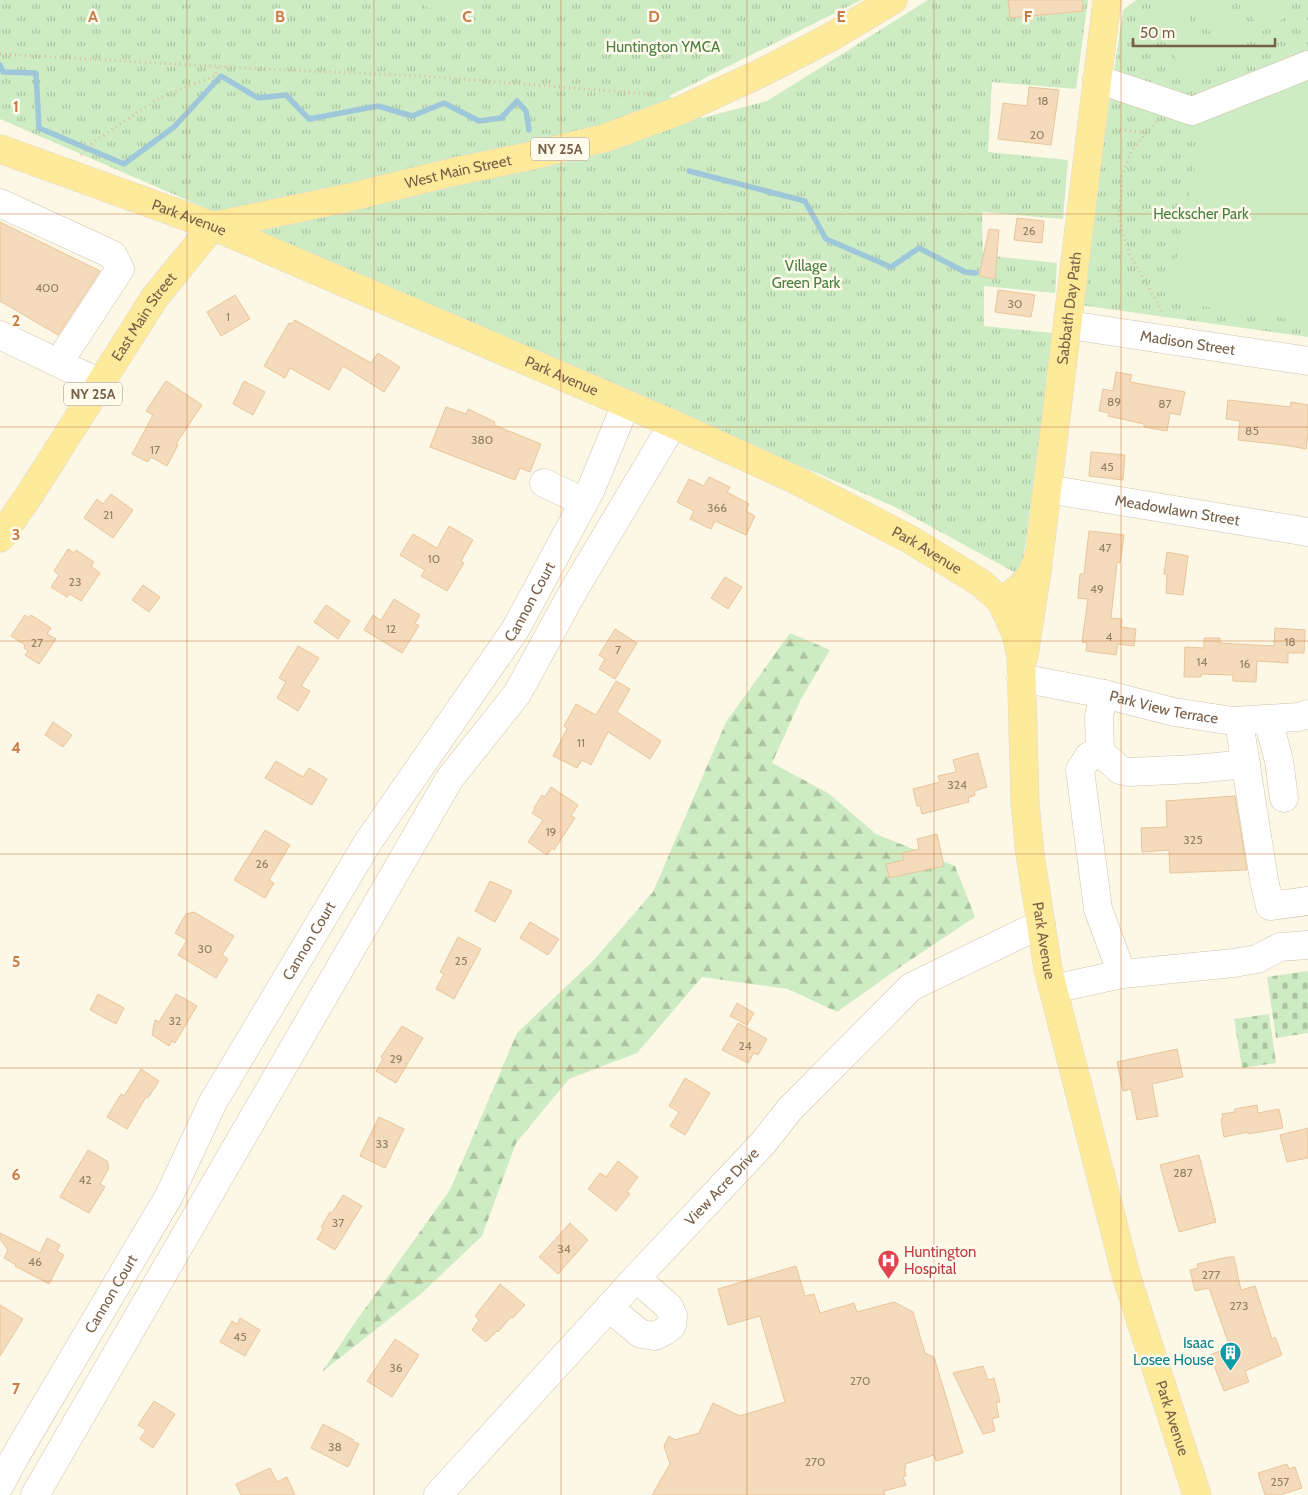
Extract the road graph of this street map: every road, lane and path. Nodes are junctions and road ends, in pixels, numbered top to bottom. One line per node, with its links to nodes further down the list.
1 (1108, 0): 6 (main road, Sabbath Day Path)
2 (885, 2): 14 (main road, West Main Street / NY 25A)
3 (0, 54): 5 (path)
4 (1308, 65): 8 (street)
5 (218, 66): 7 (path); 12 (path)
6 (1097, 79): 8 (street); 16 (main road, Sabbath Day Path)
7 (650, 94)
8 (1170, 104): 10 (path)
9 (1119, 130): 10 (path)
10 (1146, 133): 15 (path)
11 (0, 150): 14 (main road, Park Avenue)
12 (82, 153)
13 (0, 203): 19 (street)
14 (213, 226): 20 (main road, East Main Street / NY 25A); 21 (main road, Park Avenue)
15 (1162, 311)
16 (1068, 325): 18 (street, Madison Street); 24 (main road, Sabbath Day Path)
17 (0, 335): 19 (street)
18 (1308, 361)
19 (60, 362): 20 (street)
20 (100, 383): 27 (main road, East Main Street / NY 25A)
21 (626, 404): 22 (main road, Park Avenue); 25 (street, Cannon Court)
22 (673, 424): 30 (street); 31 (main road, Park Avenue)
23 (544, 483): 25 (street)
24 (1047, 489): 26 (street, Meadowlawn Street); 28 (main road, Sabbath Day Path)
25 (584, 502): 29 (street, Cannon Court)
26 (1308, 532)
27 (0, 538)
28 (1039, 556): 31 (main road, Sabbath Day Path); 32 (main road)
29 (545, 575): 30 (street); 37 (street, Cannon Court)
30 (575, 588): 38 (street)
31 (1001, 601): 32 (main road, Park Avenue)
32 (1021, 678): 33 (street, Park View Terrace); 45 (main road, Park Avenue)
33 (1104, 694): 36 (street, Park View Terrace); 39 (street)
34 (1308, 714): 35 (street, Park View Terrace)
35 (1268, 719): 36 (street, Park View Terrace); 41 (street)
36 (1239, 722): 40 (street)
37 (450, 724): 38 (street); 42 (street, Cannon Court)
38 (480, 741): 44 (street)
39 (1100, 752): 40 (street); 47 (street)
40 (1246, 764): 43 (street)
41 (1284, 798)
42 (339, 891): 44 (street); 49 (street, Cannon Court)
43 (1308, 901)
44 (374, 909): 50 (street)
45 (1041, 924): 48 (main road, Park Avenue); 51 (street, View Acre Drive)
46 (1308, 944): 47 (street)
47 (1122, 974): 48 (street)
48 (1053, 989): 58 (main road, Park Avenue)
49 (178, 1177): 50 (street); 53 (street, Cannon Court)
50 (210, 1192): 56 (street)
51 (636, 1278): 52 (street, View Acre Drive); 52 (street)
52 (608, 1308): 57 (street, View Acre Drive)
53 (0, 1485)
54 (0, 1491): 55 (street)
55 (7, 1495)
56 (35, 1495)
57 (438, 1495)
58 (1197, 1495)

